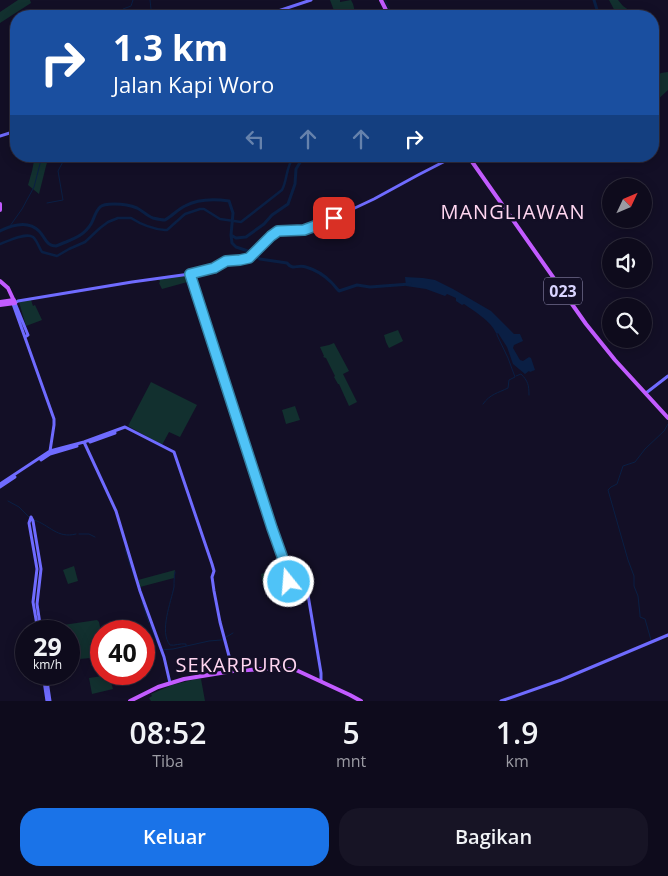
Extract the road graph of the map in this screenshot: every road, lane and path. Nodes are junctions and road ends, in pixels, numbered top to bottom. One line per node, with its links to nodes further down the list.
1 (311, 0): 2 (street)
2 (281, 10)
3 (443, 162): 7 (street)
4 (472, 162): 12 (main road, 023)
5 (0, 204): 6 (main road)
6 (0, 210)
7 (190, 274): 9 (street); 21 (street)
8 (0, 280): 9 (main road)
9 (14, 302): 10 (main road); 15 (street)
10 (0, 304)
11 (668, 376): 12 (street)
12 (646, 393): 13 (main road, 023)
13 (668, 418)
14 (84, 442): 15 (street); 20 (street); 22 (street)
15 (50, 452): 16 (street)
16 (0, 486)
17 (36, 551): 17 (street); 18 (street)
18 (39, 620)
19 (668, 635): 27 (street)
20 (233, 671): 21 (main road); 22 (main road)
21 (321, 681): 26 (main road)
22 (170, 683): 25 (main road)
23 (46, 685): 24 (street)
24 (49, 701)
25 (130, 701)
26 (361, 701)
27 (502, 701)

